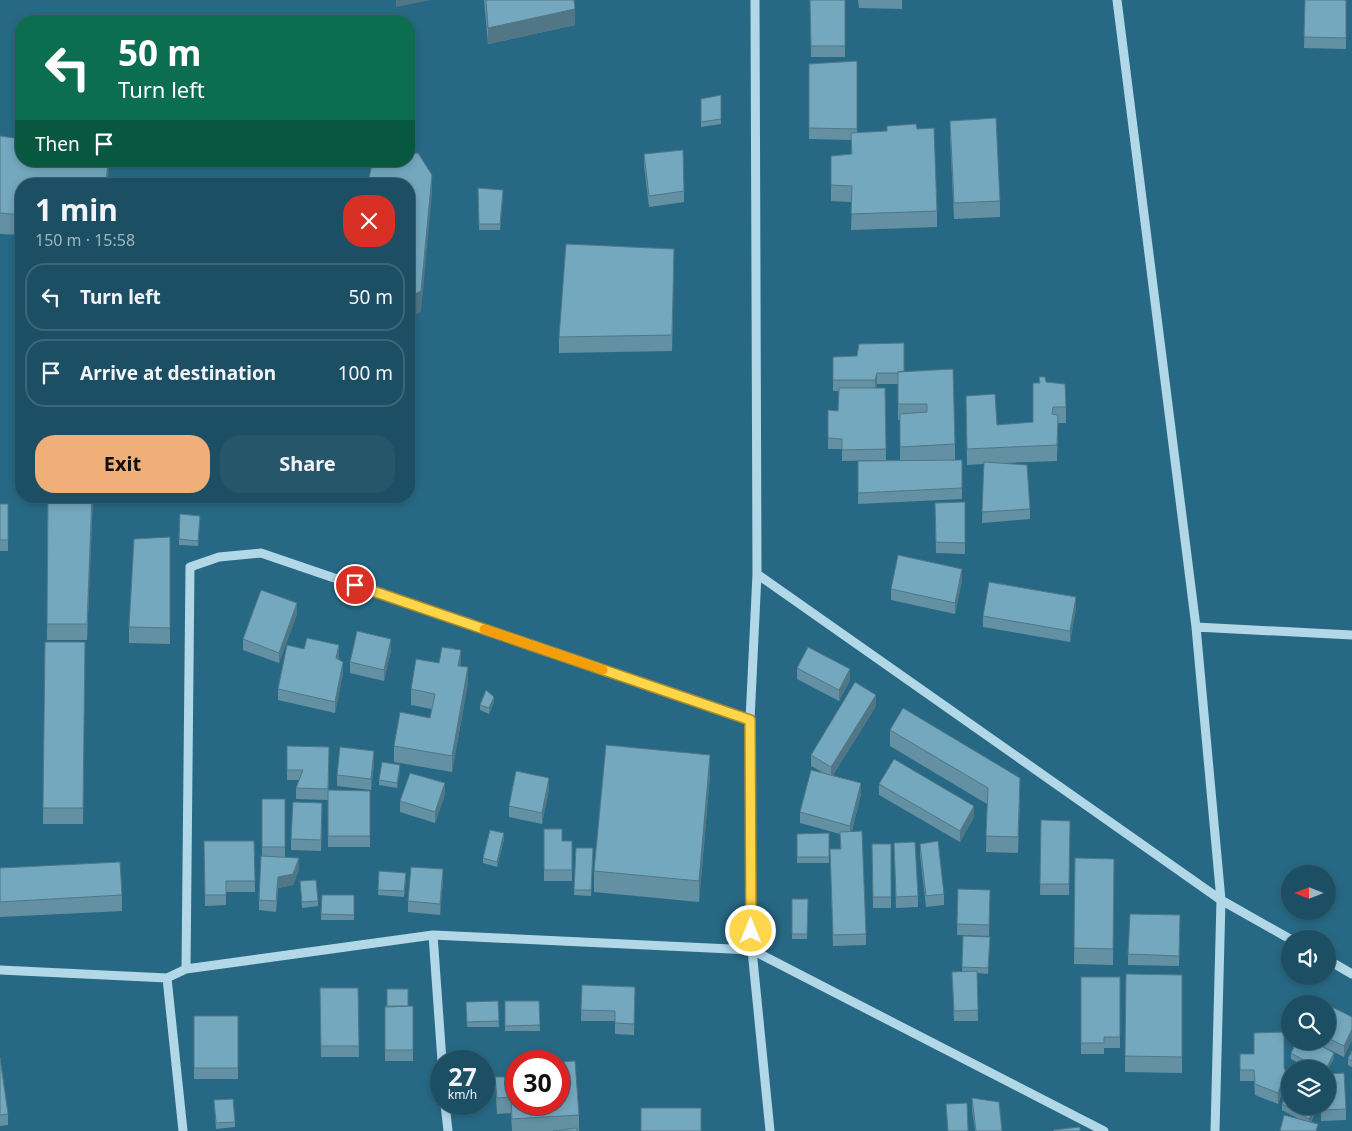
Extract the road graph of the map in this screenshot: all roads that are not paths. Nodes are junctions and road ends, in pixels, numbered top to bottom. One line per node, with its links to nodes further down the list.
1 (755, 0): 3 (street)
2 (1117, 0): 4 (street)
3 (758, 574): 6 (street); 7 (street)
4 (1196, 627): 5 (street); 7 (street)
5 (1352, 635)
6 (750, 720): 10 (street); 12 (street)
7 (1221, 900): 8 (street); 24 (street)
8 (1281, 934)
9 (433, 935): 10 (street); 12 (street); 16 (street)
10 (752, 950): 18 (street); 21 (street)
11 (1336, 965): 14 (street)
12 (186, 969): 15 (street)
13 (0, 970): 15 (street)
14 (1352, 974)
15 (167, 978): 19 (street)
16 (441, 1050)
17 (447, 1115): 20 (street)
18 (1086, 1121): 22 (street); 23 (street)
19 (182, 1131)
20 (448, 1131)
21 (770, 1131)
22 (1087, 1131)
23 (1104, 1131)
24 (1215, 1131)

